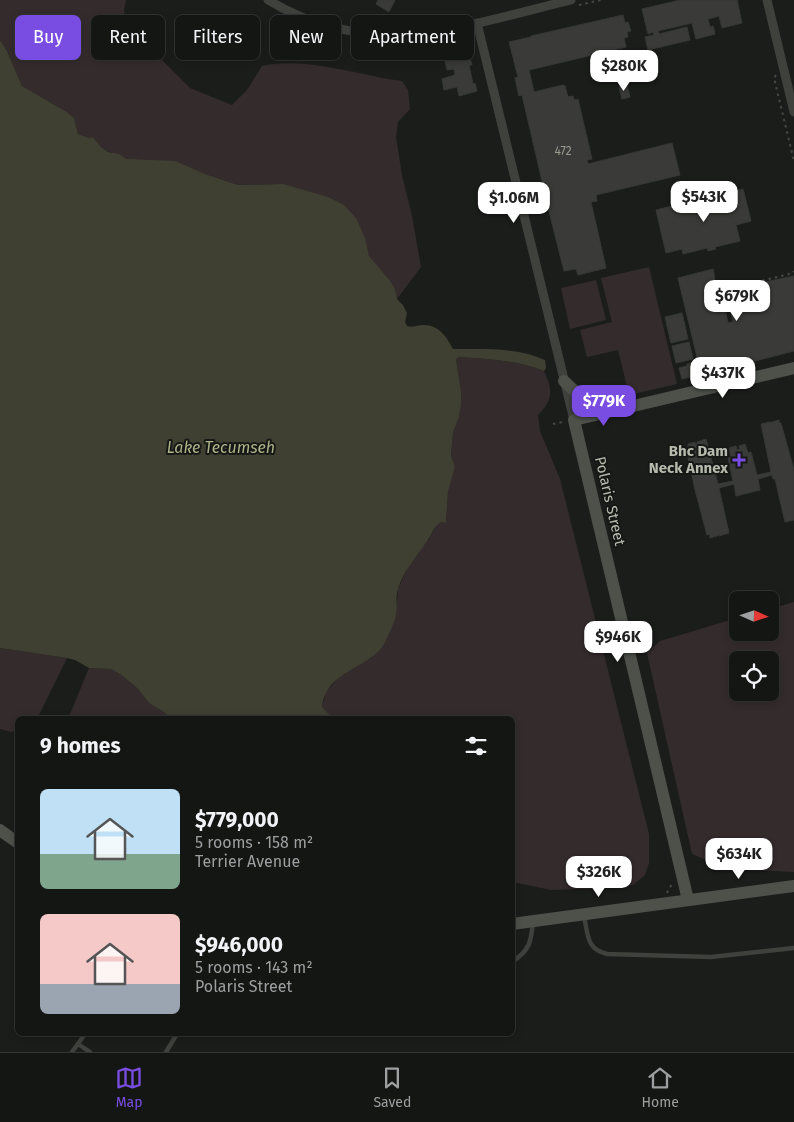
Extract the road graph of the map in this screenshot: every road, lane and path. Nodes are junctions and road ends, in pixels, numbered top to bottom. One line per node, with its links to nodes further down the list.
1 (268, 0): 5 (street)
2 (601, 0): 4 (path)
3 (767, 0): 7 (street)
4 (571, 3): 5 (street)
5 (477, 23): 12 (street, Polaris Street)
6 (775, 69): 8 (path)
7 (794, 112)
8 (794, 161)
9 (794, 271): 10 (path)
10 (737, 287)
11 (794, 368): 13 (street)
12 (564, 381): 13 (street); 14 (street, Polaris Street)
13 (628, 407): 14 (street)
14 (570, 420): 15 (path); 21 (street, Polaris Street)
15 (553, 424)
16 (0, 830): 17 (street)
17 (15, 840)
18 (675, 876): 20 (path)
19 (794, 886): 21 (street)
20 (662, 897)
21 (688, 900): 22 (street)
22 (584, 914): 23 (street); 25 (lane)
23 (534, 921): 24 (street); 26 (lane)
24 (515, 924)
25 (794, 948)
26 (515, 960)
27 (84, 1036): 29 (lane)
28 (176, 1036): 32 (lane)
29 (78, 1044): 30 (lane); 31 (lane)
30 (72, 1052)
31 (90, 1052)
32 (166, 1052)

